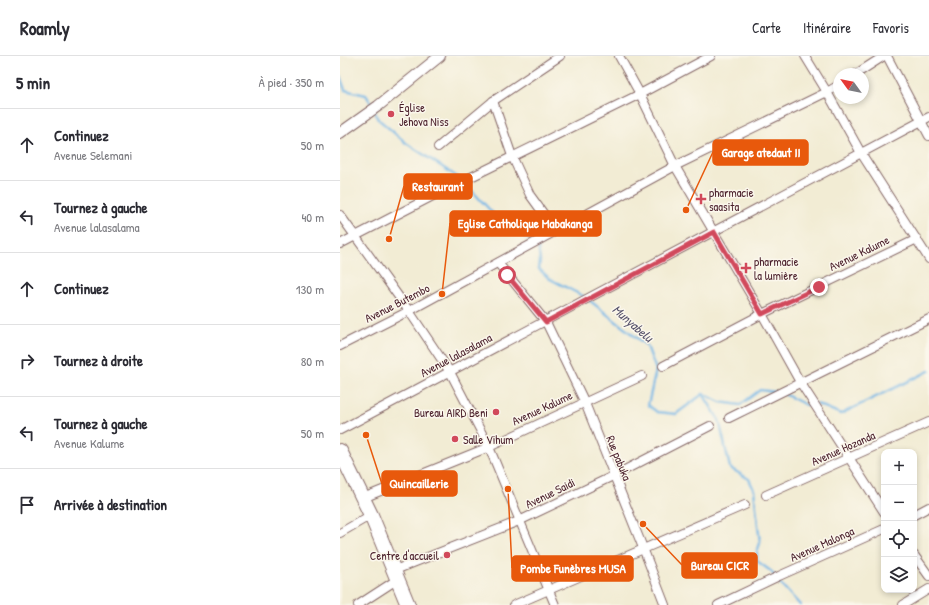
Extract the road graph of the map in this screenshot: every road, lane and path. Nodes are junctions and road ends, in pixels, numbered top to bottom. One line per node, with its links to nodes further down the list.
1 (440, 56): 14 (street)
2 (560, 56): 11 (street)
3 (619, 56): 10 (street)
4 (711, 56): 10 (street)
5 (805, 56): 9 (street)
6 (886, 56): 7 (street); 13 (street)
7 (866, 68)
8 (833, 88): 9 (street, Avenue Butembo)
9 (827, 92): 17 (street); 19 (street, Avenue Butembo)
10 (640, 94): 18 (street); 19 (street)
11 (493, 102): 16 (street); 18 (street)
12 (929, 117): 13 (street, Avenue lalasalama)
13 (921, 122): 15 (street); 17 (street, Avenue lalasalama)
14 (340, 133)
15 (929, 136)
16 (438, 147)
17 (861, 153): 24 (street, Avenue lalasalama); 26 (street)
18 (512, 156): 20 (street); 23 (street)
19 (675, 166): 23 (street, Avenue Butembo); 24 (street)
20 (468, 178)
21 (454, 185): 25 (street)
22 (340, 215): 25 (street)
23 (556, 231): 29 (street, Avenue Butembo)
24 (714, 232): 31 (street); 33 (street, Avenue lalasalama)
25 (354, 236): 27 (street); 30 (street)
26 (917, 239): 28 (street); 31 (street, Avenue Kalume)
27 (340, 244)
28 (929, 259)
29 (498, 263): 30 (street, Avenue Butembo); 33 (street, Rue pabuka)
30 (409, 310): 34 (street, Avenue Butembo); 36 (street)
31 (762, 314): 35 (street, Avenue Kalume); 38 (street)
32 (929, 319): 38 (street)
33 (546, 322): 36 (street, Avenue lalasalama); 39 (street, Rue pabuka)
34 (340, 346)
35 (663, 366)
36 (450, 372): 43 (street, Avenue lalasalama); 44 (street)
37 (642, 376): 39 (street, Avenue Kalume)
38 (800, 382): 40 (street); 46 (street)
39 (585, 403): 44 (street, Avenue Kalume); 47 (street, Rue pabuka)
40 (729, 418)
41 (929, 422): 46 (street, Avenue Hozanda)
42 (710, 426): 47 (street, Avenue Saidi)
43 (340, 430)
44 (489, 447): 49 (street, Avenue Kalume); 55 (street)
45 (340, 451): 49 (highway)
46 (849, 459): 48 (street, Avenue Hozanda); 51 (street)
47 (614, 476): 55 (street, Avenue Saidi); 58 (street, Rue pabuka)
48 (766, 495)
49 (363, 498): 54 (highway)
50 (745, 505): 58 (street)
51 (881, 507)
52 (929, 507): 53 (street)
53 (917, 513)
54 (371, 515): 57 (street); 60 (highway)
55 (519, 521): 60 (street, Avenue Saidi); 62 (street)
56 (881, 530): 69 (street, Avenue Malonga)
57 (340, 533)
58 (644, 548): 62 (street); 68 (street, Rue pabuka)
59 (915, 557): 61 (street)
60 (396, 574): 64 (street, Avenue Saidi); 65 (highway)
61 (929, 576)
62 (550, 589): 66 (street); 67 (street)
63 (929, 589): 70 (street)
64 (358, 605)
65 (408, 605)
66 (514, 605)
67 (555, 605)
68 (665, 605)
69 (718, 605)
70 (903, 605)

